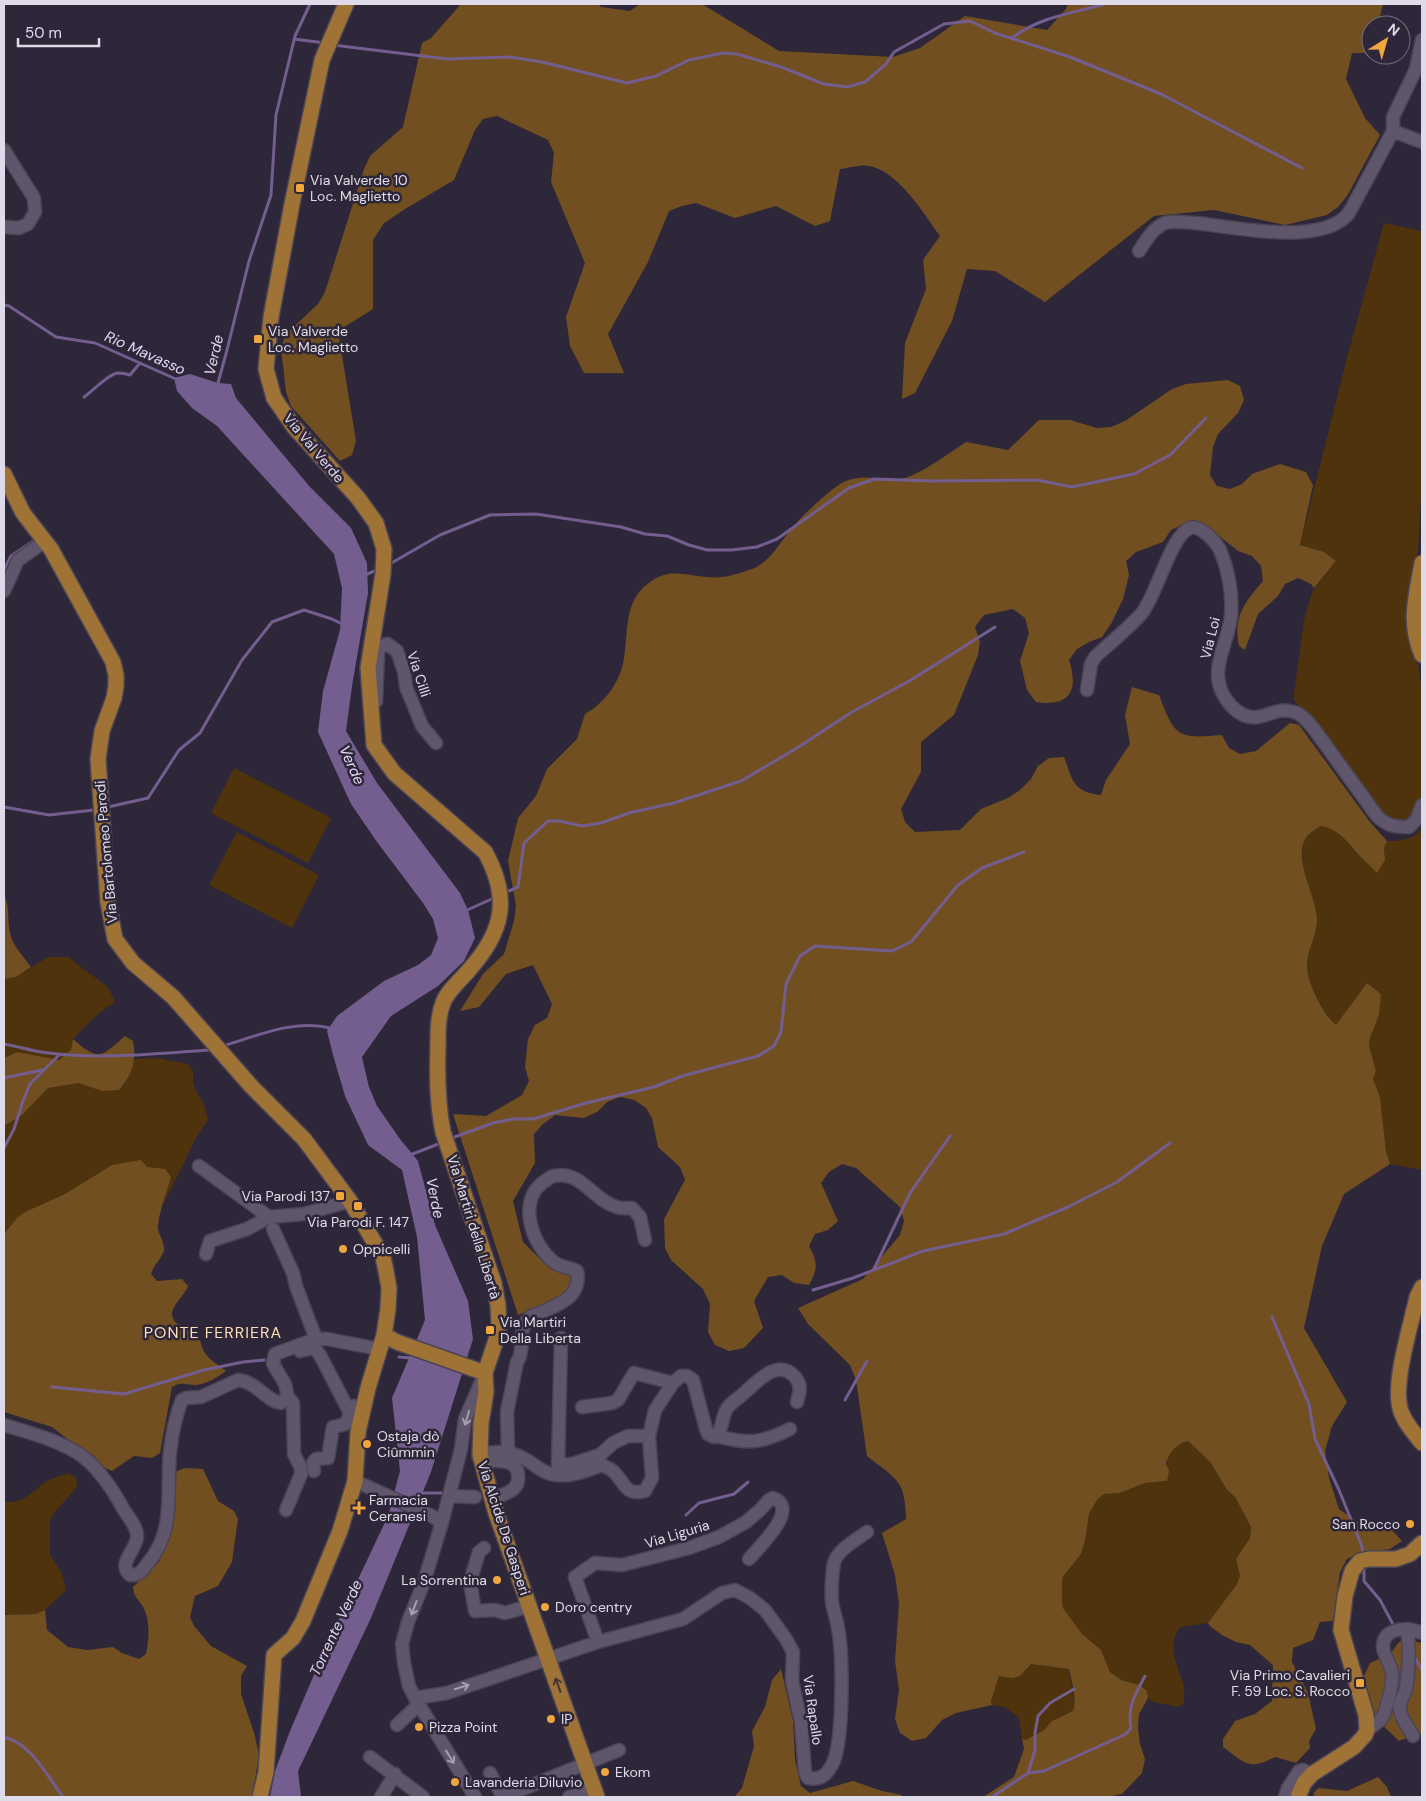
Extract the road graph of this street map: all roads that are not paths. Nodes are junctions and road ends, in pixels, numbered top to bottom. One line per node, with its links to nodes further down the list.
1 (346, 4): 14 (main road, Via Val Verde)
2 (1422, 40): 3 (street)
3 (1393, 131): 4 (street); 7 (street)
4 (1422, 142)
5 (4, 150): 6 (street)
6 (4, 227)
7 (1139, 251)
8 (4, 474): 9 (main road, Via Bartolomeo Parodi)
9 (44, 541): 11 (street); 19 (main road, Via Bartolomeo Parodi)
10 (1422, 563): 12 (main road)
11 (4, 591)
12 (1422, 655)
13 (1087, 690): 16 (street, Via Loi)
14 (373, 731): 15 (street, Via Cilli); 17 (main road, Via Val Verde)
15 (436, 744)
16 (1422, 805)
17 (480, 847): 28 (main road, Via Martiri della Libertà)
18 (199, 1166): 20 (street)
19 (350, 1201): 20 (street); 26 (main road, Via Bartolomeo Parodi)
20 (271, 1223): 22 (street); 25 (street)
21 (645, 1240): 40 (street)
22 (206, 1254)
23 (1422, 1288): 39 (main road)
24 (561, 1338): 37 (street)
25 (316, 1339): 26 (street); 27 (street)
26 (387, 1342): 28 (main road); 32 (main road, Via Bartolomeo Parodi)
27 (287, 1350): 30 (street); 34 (street)
28 (481, 1371): 41 (main road, Via Alcide De Gasperi); 44 (street, Via Martiri della Libertà, one-way to 44)
29 (673, 1383): 33 (street); 37 (street); 38 (street)
30 (287, 1396): 35 (street); 47 (street)
31 (797, 1402): 38 (street)
32 (364, 1406): 34 (street); 43 (main road, Via Bartolomeo Parodi)
33 (582, 1407)
34 (350, 1413): 42 (street)
35 (4, 1425)
36 (790, 1428): 38 (street)
37 (649, 1436): 40 (street)
38 (716, 1436)
39 (1422, 1443)
40 (508, 1452): 41 (street)
41 (481, 1458): 45 (street); 53 (main road, Via Alcide De Gasperi)
42 (314, 1471)
43 (355, 1481): 48 (street); 69 (main road, Via Bartolomeo Parodi)
44 (449, 1496): 46 (street); 48 (street, Via Martiri della Libertà)
45 (500, 1496)
46 (475, 1498)
47 (286, 1510)
48 (433, 1519): 58 (street, Via Martiri della Libertà, one-way to 58)
49 (867, 1532): 56 (street, Via Rapallo)
50 (1422, 1543): 60 (main road)
51 (484, 1548): 53 (street)
52 (749, 1559): 56 (street, Via Liguria)
53 (529, 1606): 57 (main road, Via Alcide De Gasperi)
54 (1407, 1629): 55 (street); 60 (street); 61 (street)
55 (1422, 1633)
56 (598, 1642): 57 (street, Via Rapallo)
57 (549, 1659): 58 (street, Via Rapallo, one-way to 57); 64 (main road, Via Alcide De Gasperi, one-way to 57)
58 (417, 1702): 59 (street); 72 (street, Via Martiri della Libertà, one-way to 72)
59 (397, 1724)
60 (1367, 1730): 67 (main road)
61 (1413, 1736)
62 (619, 1750): 64 (street)
63 (370, 1757): 66 (street)
64 (584, 1763): 65 (street); 68 (main road, Via Alcide De Gasperi)
65 (490, 1773)
66 (394, 1774): 70 (street); 71 (street)
67 (1312, 1774): 74 (street); 75 (main road)
68 (595, 1792): 73 (street)
69 (260, 1797)
70 (381, 1797)
71 (422, 1797)
72 (475, 1797)
73 (569, 1797)
74 (1285, 1797)
75 (1298, 1797)

